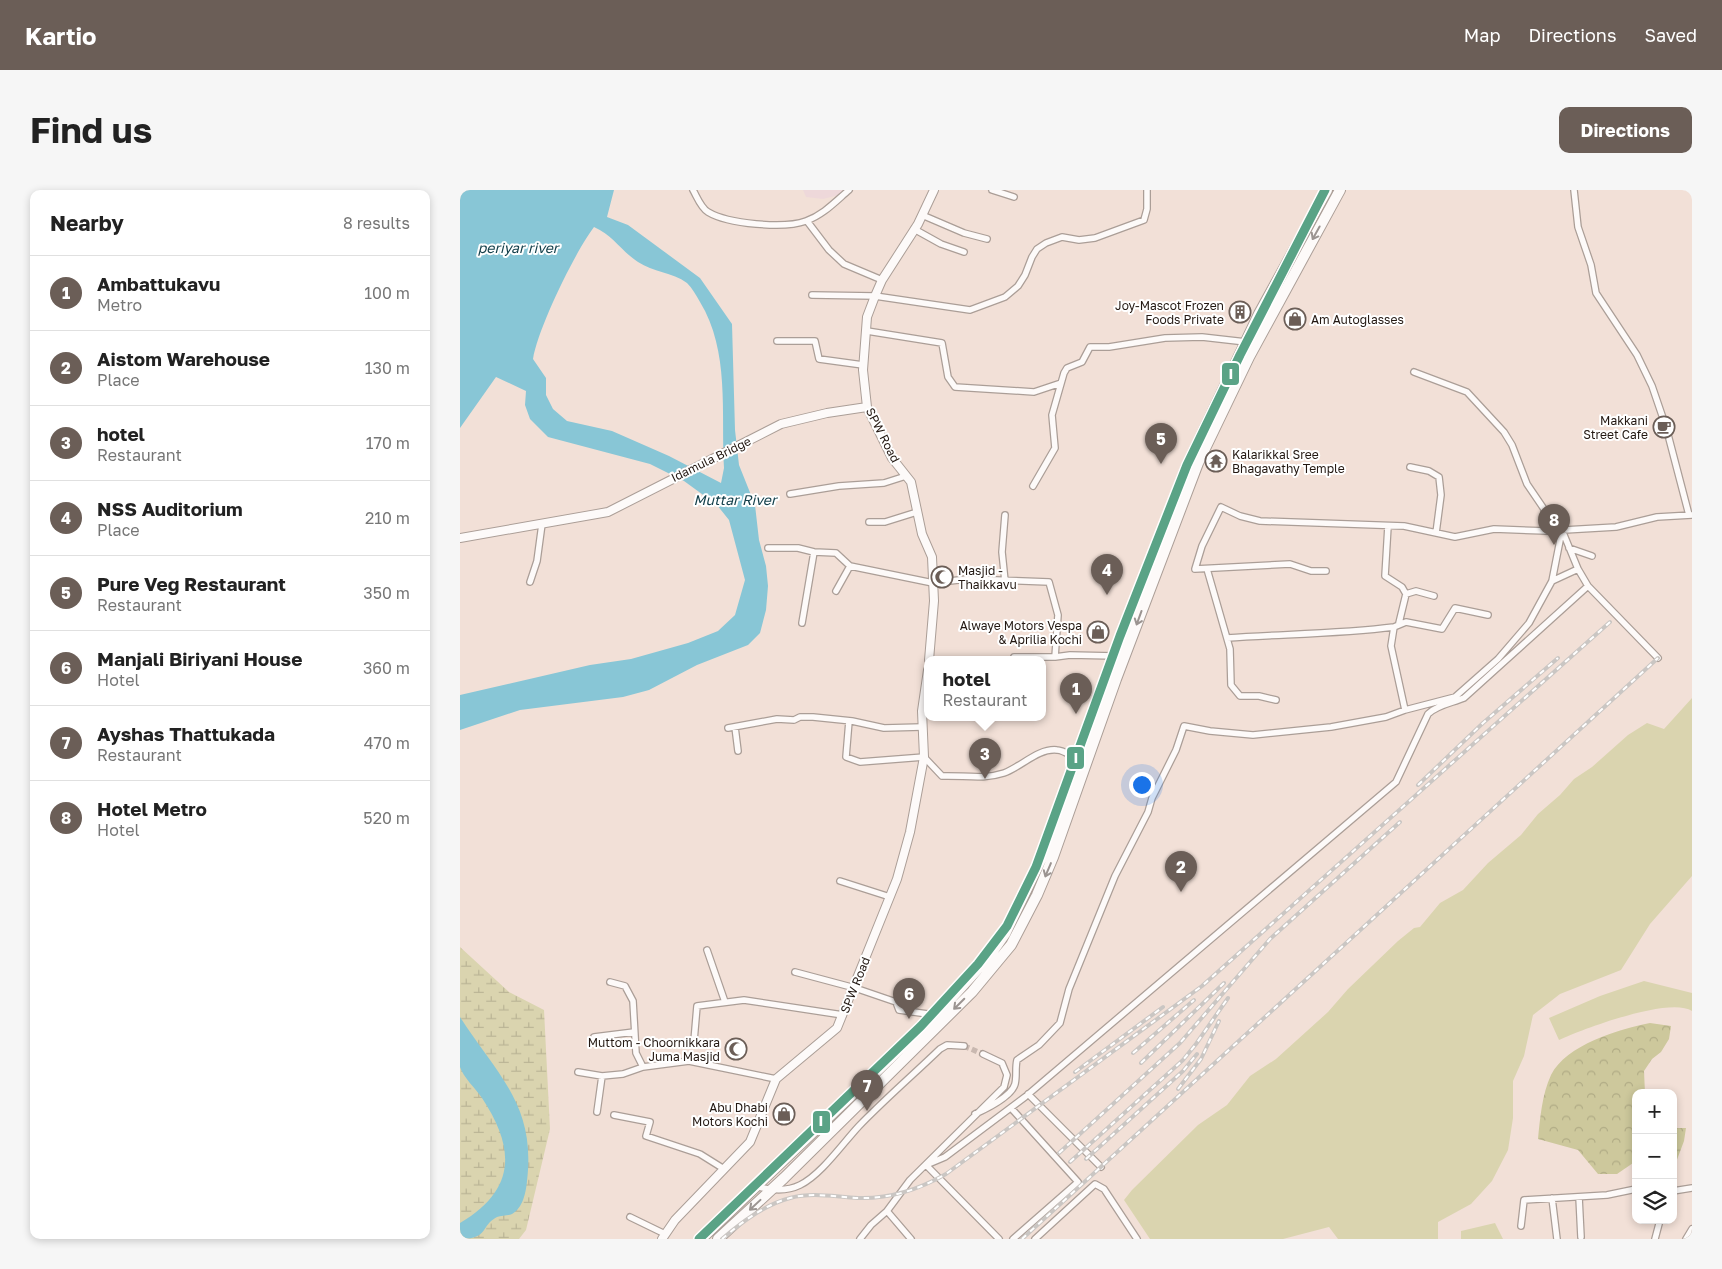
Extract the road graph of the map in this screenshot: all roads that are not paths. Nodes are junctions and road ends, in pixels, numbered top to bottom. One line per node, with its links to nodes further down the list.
1 (692, 190): 11 (street)
2 (849, 190): 11 (street)
3 (934, 190): 10 (street, SPW Road)
4 (992, 190): 9 (street)
5 (1147, 190): 17 (street)
6 (1327, 190): 20 (highway)
7 (1340, 190): 104 (highway, one-way to 104)
8 (1574, 190): 31 (street)
9 (1014, 197)
10 (922, 215): 12 (street, SPW Road); 13 (street)
11 (806, 221): 15 (street)
12 (914, 229): 14 (street); 15 (street, SPW Road)
13 (987, 239)
14 (964, 252)
15 (882, 280): 17 (street, SPW Road)
16 (812, 295): 17 (street)
17 (875, 296): 18 (street, SPW Road)
18 (867, 331): 21 (street, SPW Road); 23 (street)
19 (777, 341): 21 (street)
20 (1246, 342): 23 (street); 62 (highway)
21 (864, 365): 24 (street, SPW Road)
22 (1414, 372): 36 (street)
23 (1061, 383): 27 (street)
24 (867, 407): 26 (street, SPW Road); 33 (street, Idamula Bridge)
25 (1410, 467): 37 (street)
26 (906, 476): 28 (street); 29 (street, SPW Road)
27 (1033, 486)
28 (790, 494)
29 (917, 512): 32 (street); 50 (street, SPW Road)
30 (1005, 515): 47 (street)
31 (1691, 515): 35 (street)
32 (869, 522)
33 (542, 524): 38 (street, Idamula Bridge); 49 (street)
34 (1388, 526): 37 (street); 44 (street); 53 (street)
35 (1562, 530): 36 (street); 40 (street); 48 (street)
36 (1547, 531): 37 (street)
37 (1436, 533)
38 (460, 538)
39 (768, 548): 41 (street)
40 (1570, 548): 42 (street); 45 (street)
41 (814, 552): 43 (street); 56 (street)
42 (1592, 556)
43 (850, 566): 50 (street); 52 (street)
44 (1207, 569): 46 (street); 58 (street)
45 (1578, 569): 48 (street); 51 (street)
46 (1326, 571)
47 (1005, 581): 50 (street); 61 (street)
48 (1552, 581): 66 (street)
49 (530, 582)
50 (933, 583): 59 (street, SPW Road)
51 (1588, 586): 63 (street); 92 (street)
52 (836, 591)
53 (1406, 594): 54 (street); 57 (street)
54 (1434, 596)
55 (1488, 615): 57 (street)
56 (802, 623)
57 (1397, 625): 58 (street); 66 (street)
58 (1227, 638): 65 (street)
59 (929, 656)
60 (1046, 656): 61 (street)
61 (1055, 656): 62 (street)
62 (1115, 656): 73 (highway)
63 (1658, 658)
64 (924, 697): 69 (street, SPW Road)
65 (1276, 700)
66 (1405, 710): 95 (street)
67 (849, 721): 68 (street); 69 (street); 72 (street)
68 (736, 727): 70 (street); 71 (street)
69 (922, 727): 72 (street, SPW Road)
70 (728, 728)
71 (738, 751)
72 (924, 757): 73 (street); 75 (street, SPW Road)
73 (1078, 760): 82 (highway)
74 (840, 881): 75 (street)
75 (890, 897): 79 (street, SPW Road)
76 (707, 950): 80 (street)
77 (795, 972): 79 (street)
78 (610, 982): 83 (street)
79 (855, 988): 81 (street, SPW Road); 82 (street)
80 (725, 1002): 81 (street); 85 (street)
81 (843, 1015): 91 (street, SPW Road)
82 (935, 1015): 100 (highway)
83 (634, 1032): 84 (street); 88 (street)
84 (594, 1037)
85 (694, 1041)
86 (964, 1046): 104 (street)
87 (983, 1054): 95 (street)
88 (643, 1067): 90 (street); 91 (street)
89 (578, 1072): 90 (street)
90 (602, 1076): 94 (street)
91 (776, 1079): 99 (street, SPW Road)
92 (1028, 1094): 93 (street); 98 (street)
93 (1011, 1108): 97 (street); 119 (street)
94 (597, 1112)
95 (975, 1114): 97 (street)
96 (614, 1116): 99 (street)
97 (926, 1166): 107 (street); 118 (street)
98 (1101, 1167)
99 (724, 1169): 112 (street, SPW Road)
100 (755, 1186): 104 (street); 114 (highway)
101 (1692, 1188): 103 (street)
102 (1632, 1190): 105 (street)
103 (1677, 1190)
104 (770, 1191): 115 (highway, one-way to 115)
105 (1579, 1197): 106 (street); 113 (street)
106 (1552, 1198): 110 (street); 122 (street)
107 (887, 1211): 116 (street); 117 (street)
108 (630, 1217): 112 (street)
109 (1659, 1224): 123 (street)
110 (1521, 1226)
111 (1692, 1229): 124 (street)
112 (663, 1237)
113 (1581, 1237)
114 (700, 1239)
115 (718, 1239)
116 (860, 1239)
117 (911, 1239)
118 (999, 1239)
119 (1013, 1239)
120 (1034, 1239): 121 (street)
121 (1137, 1239)
122 (1557, 1239)
123 (1655, 1239)
124 (1686, 1239)

